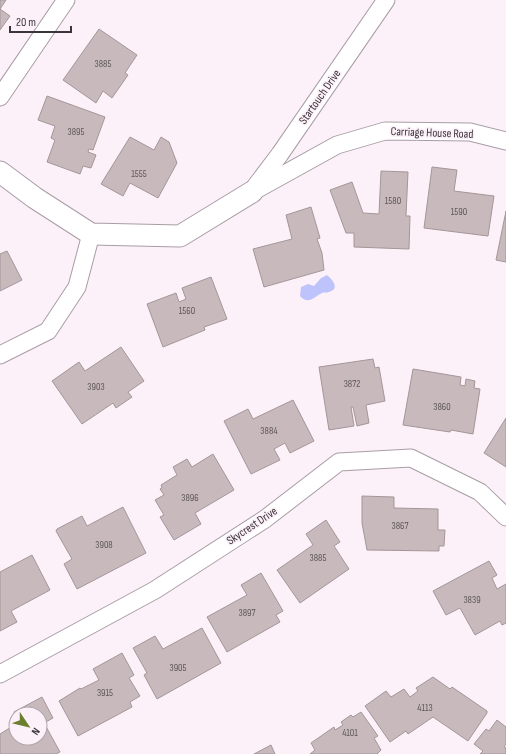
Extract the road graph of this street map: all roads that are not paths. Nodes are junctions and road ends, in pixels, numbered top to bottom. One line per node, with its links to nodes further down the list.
1 (66, 0): 3 (street)
2 (386, 0): 6 (street, Startouch Drive)
3 (0, 97)
4 (506, 141): 6 (street, Carriage House Road)
5 (0, 172): 7 (street)
6 (252, 192): 7 (street)
7 (91, 234): 8 (street)
8 (0, 355)
9 (506, 517): 10 (street, Skycrest Drive)
10 (0, 674)

